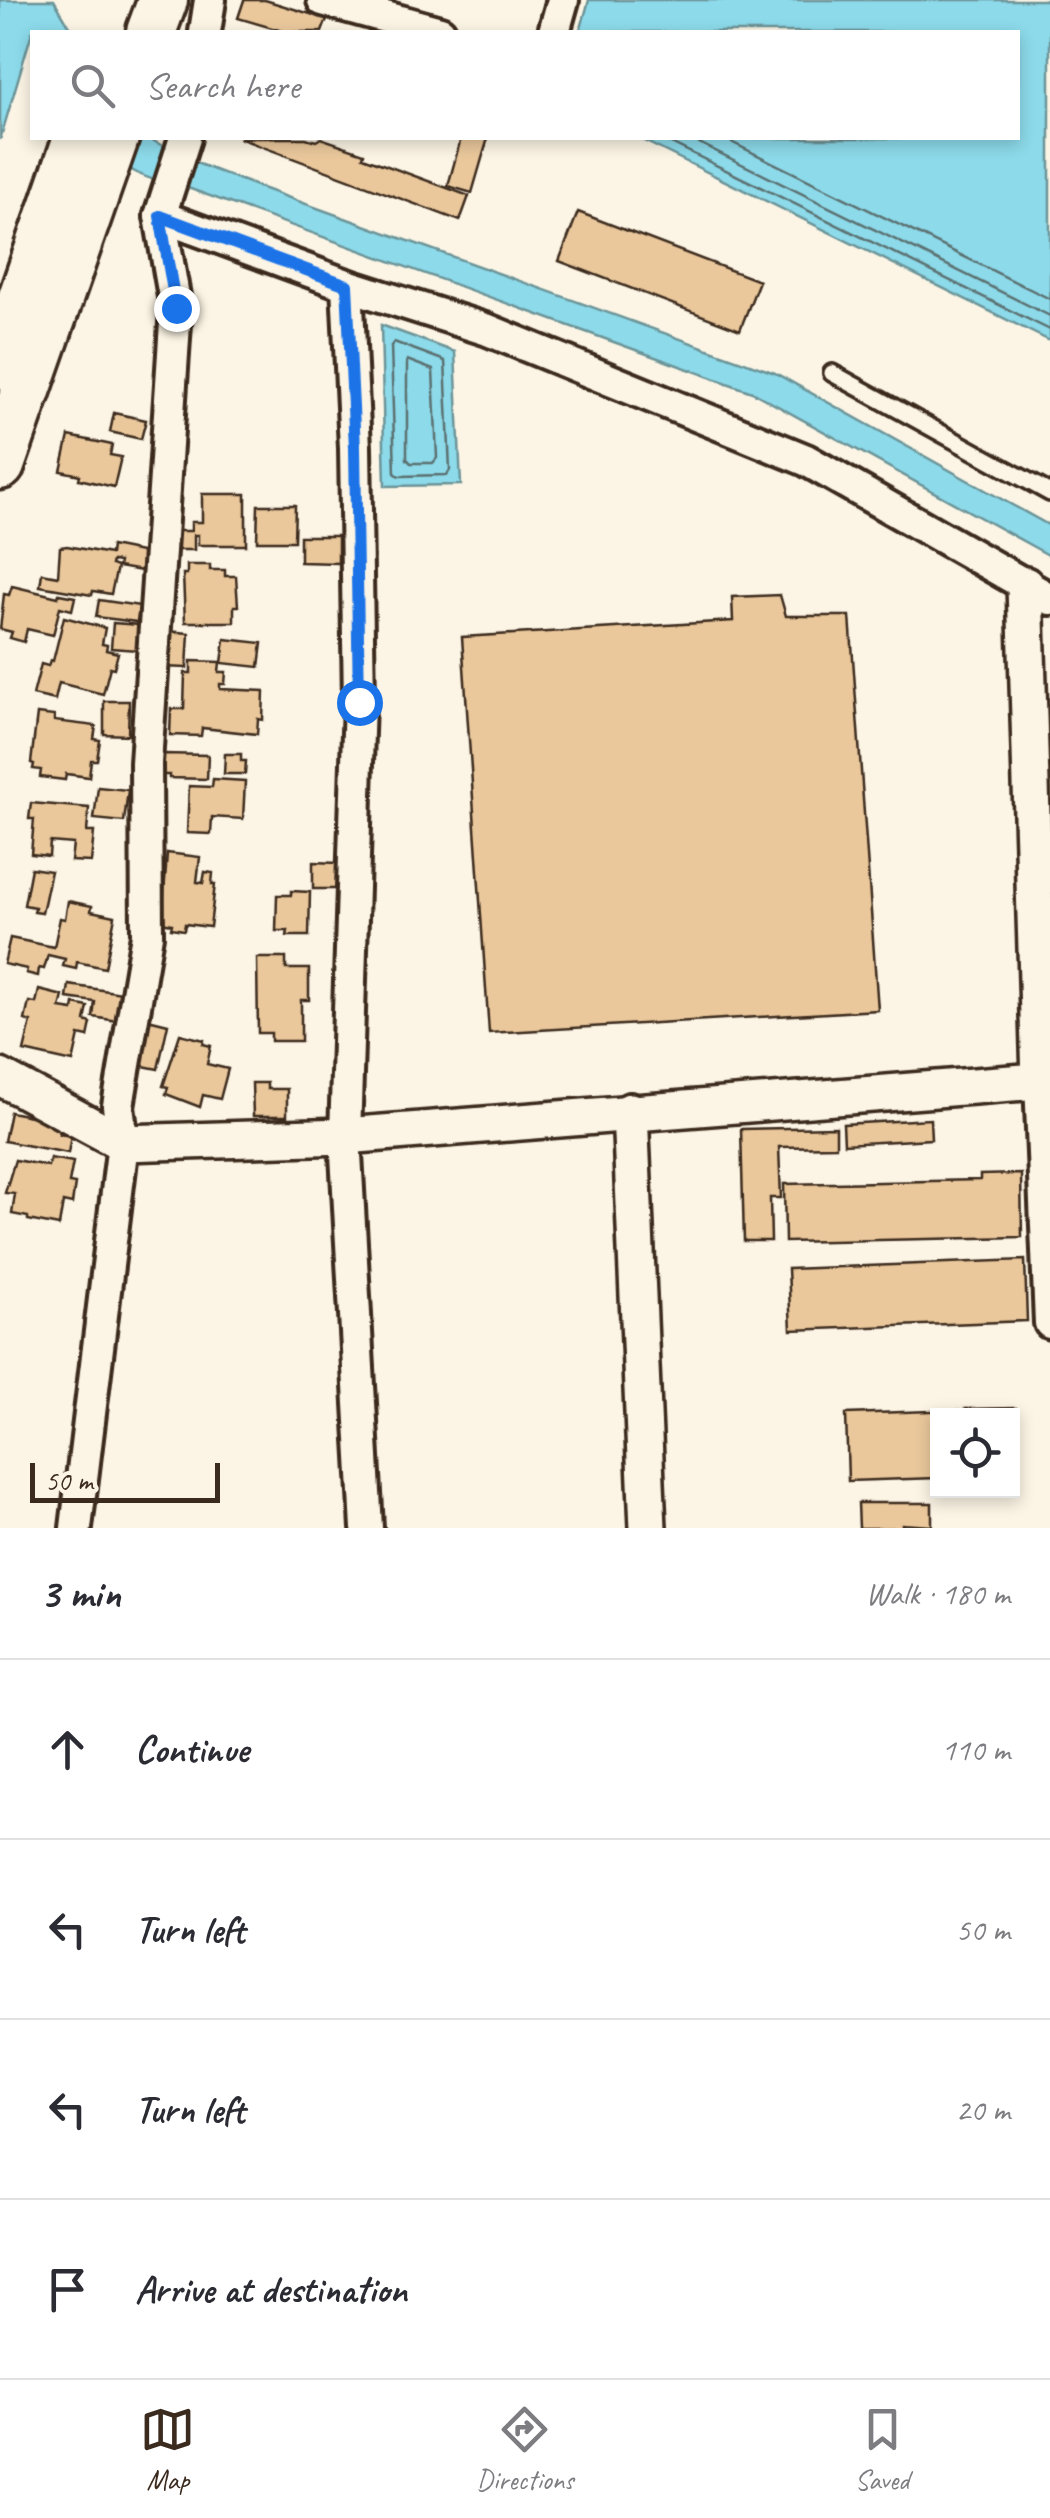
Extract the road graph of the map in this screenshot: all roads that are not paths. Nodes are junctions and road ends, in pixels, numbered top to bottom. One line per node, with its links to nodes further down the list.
1 (210, 0): 4 (street)
2 (323, 0): 5 (street)
3 (562, 0): 6 (street)
4 (206, 30)
5 (433, 30)
6 (554, 30)
7 (111, 140): 9 (highway)
8 (185, 140): 10 (street)
9 (80, 164): 12 (highway); 14 (highway)
10 (160, 216): 11 (street); 21 (street)
11 (347, 285): 16 (street); 20 (street)
12 (0, 364)
13 (832, 374): 15 (lane)
14 (0, 466)
15 (1050, 494)
16 (1037, 592): 18 (street)
17 (0, 1077): 21 (street)
18 (1045, 1080): 19 (street); 22 (street)
19 (630, 1111): 20 (street); 25 (street)
20 (344, 1136): 21 (street); 24 (street)
21 (123, 1143): 23 (street)
22 (1050, 1322)
23 (76, 1528)
24 (367, 1528)
25 (648, 1528)

